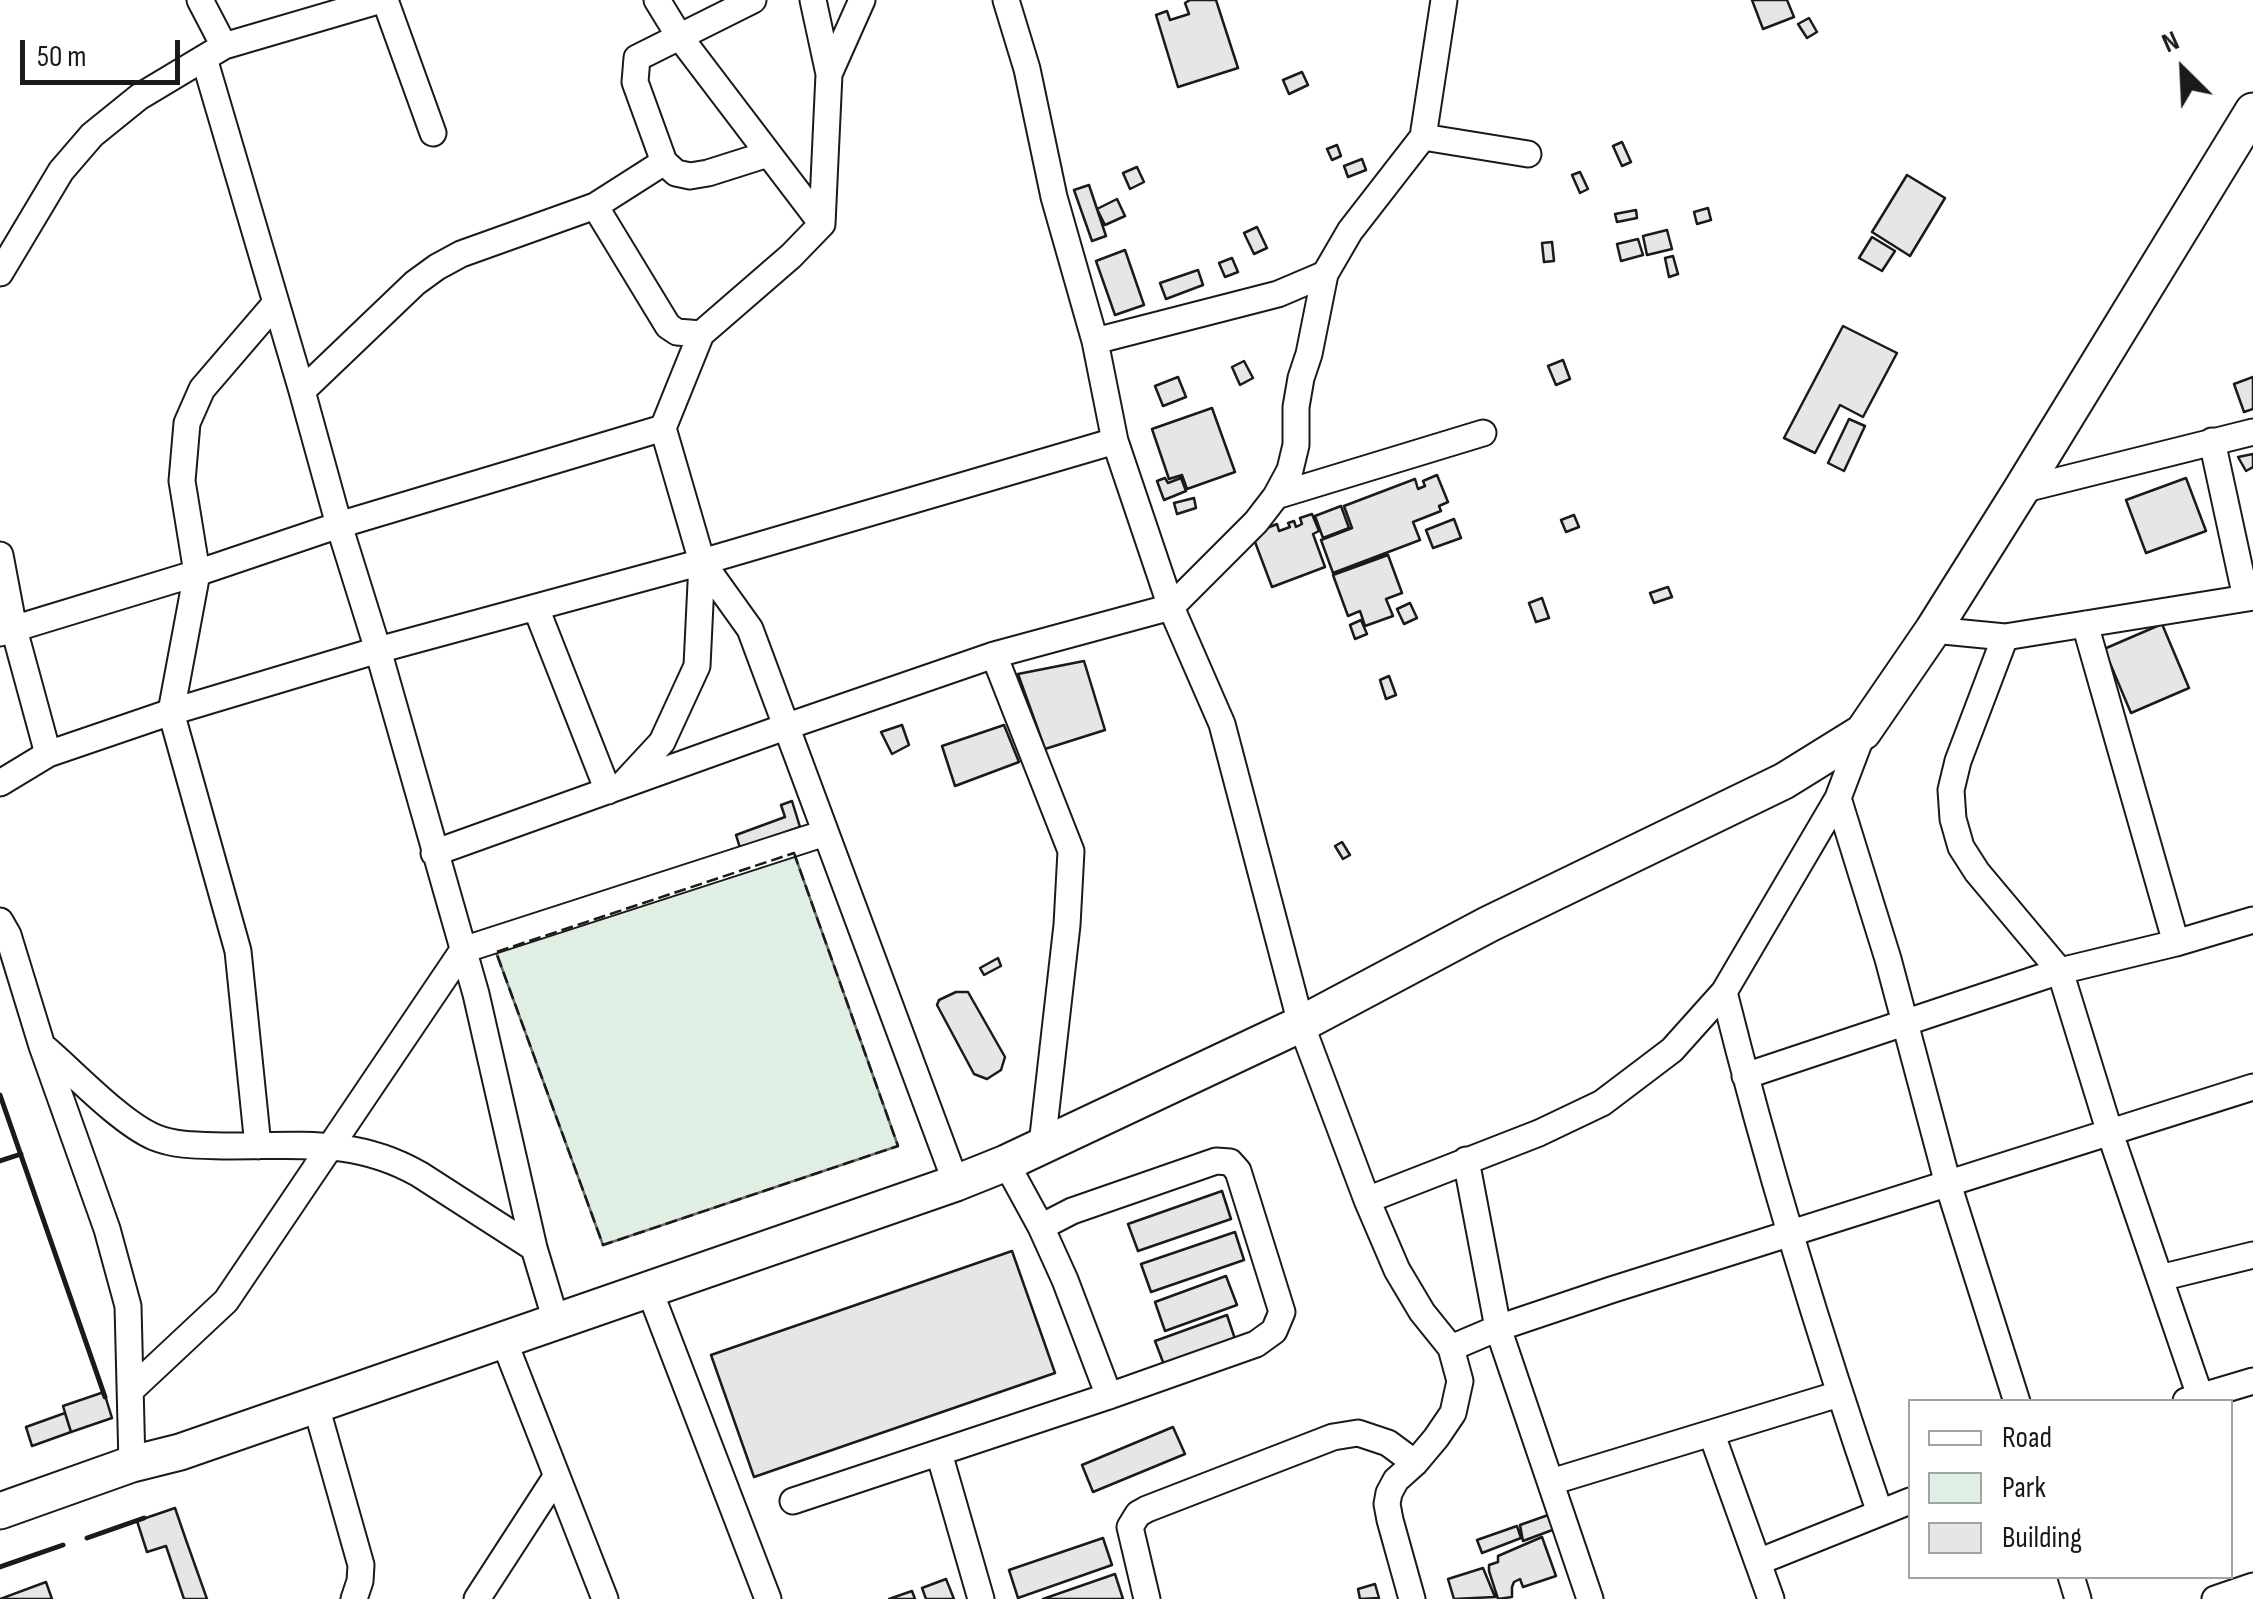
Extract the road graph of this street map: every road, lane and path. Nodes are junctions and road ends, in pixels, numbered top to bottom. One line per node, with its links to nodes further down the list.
1 (200, 0): 10 (street)
2 (657, 0): 9 (street)
3 (753, 0): 9 (street)
4 (813, 0): 11 (street)
5 (862, 0): 11 (street)
6 (1006, 0): 24 (street)
7 (1444, 0): 14 (street)
8 (374, 1): 10 (street); 13 (street)
9 (679, 36): 15 (street); 17 (street)
10 (214, 52): 20 (street); 22 (street)
11 (829, 74): 19 (street)
12 (2253, 111): 31 (highway)
13 (433, 133)
14 (1423, 138): 16 (street); 21 (street)
15 (768, 154): 17 (street); 19 (street)
16 (1528, 154)
17 (664, 162): 18 (street)
18 (595, 206): 23 (street); 25 (street)
19 (822, 224): 23 (street)
20 (0, 273)
21 (1325, 274): 24 (street); 32 (street)
22 (275, 304): 25 (street); 36 (street)
23 (701, 334): 26 (street)
24 (1096, 340): 29 (street)
25 (302, 391): 33 (street)
26 (662, 428): 33 (street); 35 (street)
27 (2253, 432): 30 (street)
28 (1483, 433): 32 (street)
29 (1115, 441): 35 (street); 38 (street)
30 (2212, 442): 31 (street); 37 (street)
31 (2021, 490): 41 (highway)
32 (1276, 496): 38 (street)
33 (338, 524): 36 (street); 44 (street)
34 (0, 555): 42 (street)
35 (702, 562): 39 (street); 47 (street); 51 (street)
36 (196, 574): 42 (street); 46 (street)
37 (2249, 597): 40 (street)
38 (1172, 607): 45 (street); 62 (street)
39 (536, 608): 44 (street); 51 (street)
40 (2085, 624): 43 (street); 57 (street)
41 (1933, 630): 43 (street); 48 (highway)
42 (7, 631): 49 (street)
43 (2005, 636): 59 (street)
44 (378, 650): 46 (street); 54 (street)
45 (994, 655): 47 (street); 67 (street)
46 (171, 712): 49 (street); 68 (street)
47 (785, 726): 51 (street); 53 (street)
48 (1862, 732): 52 (street); 62 (highway)
49 (48, 754): 50 (street)
50 (0, 783)
51 (614, 788): 54 (street)
52 (1838, 798): 60 (street); 61 (street)
53 (825, 833): 58 (street); 72 (street)
54 (434, 853): 58 (street)
55 (2253, 920): 57 (street)
56 (0, 921): 63 (street)
57 (2176, 943): 59 (street)
58 (463, 950): 69 (street); 77 (street)
59 (2060, 971): 61 (street); 66 (street)
60 (1724, 992): 64 (street); 70 (street)
61 (1905, 1022): 64 (street); 73 (street)
62 (1302, 1024): 67 (highway); 74 (street)
63 (42, 1046): 68 (street); 86 (street)
64 (1745, 1076): 76 (street)
65 (2253, 1087): 66 (street)
66 (2110, 1133): 73 (street); 79 (street)
67 (1042, 1145): 71 (highway)
68 (258, 1146): 69 (street)
69 (330, 1146): 77 (street); 86 (street)
70 (1466, 1160): 74 (street); 82 (street)
71 (1006, 1163): 72 (highway); 75 (street)
72 (956, 1183): 80 (highway)
73 (1948, 1184): 76 (street); 89 (street)
74 (1366, 1200): 84 (street)
75 (1041, 1227): 88 (street); 88 (street)
76 (1789, 1234): 82 (street); 87 (street)
77 (534, 1248): 81 (street)
78 (2253, 1255): 79 (street)
79 (2160, 1278): 90 (street)
80 (649, 1289): 81 (highway); 107 (street)
81 (556, 1322): 83 (highway)
82 (1498, 1328): 84 (street); 97 (street)
83 (504, 1341): 91 (highway); 96 (street)
84 (1451, 1348): 94 (street)
85 (2253, 1381): 90 (street)
86 (132, 1389): 95 (street)
87 (1839, 1394): 92 (street); 101 (street)
88 (1109, 1396): 93 (street)
89 (2016, 1399)
90 (2192, 1399)
91 (316, 1406): 95 (highway); 104 (street)
92 (1712, 1435): 97 (street); 102 (street)
93 (940, 1453): 98 (street); 108 (street)
94 (1414, 1463): 109 (street); 110 (street)
95 (132, 1464): 100 (highway)
96 (556, 1477): 105 (street); 106 (street)
97 (1552, 1482): 111 (street)
98 (792, 1501)
99 (1908, 1502): 101 (street)
100 (0, 1510)
101 (1880, 1513): 102 (street)
102 (1758, 1562): 112 (street)
103 (2253, 1586): 113 (street)
104 (354, 1599)
105 (477, 1599)
106 (606, 1599)
107 (768, 1599)
108 (982, 1599)
109 (1147, 1599)
110 (1412, 1599)
111 (1590, 1599)
112 (1771, 1599)
113 (2215, 1599)

